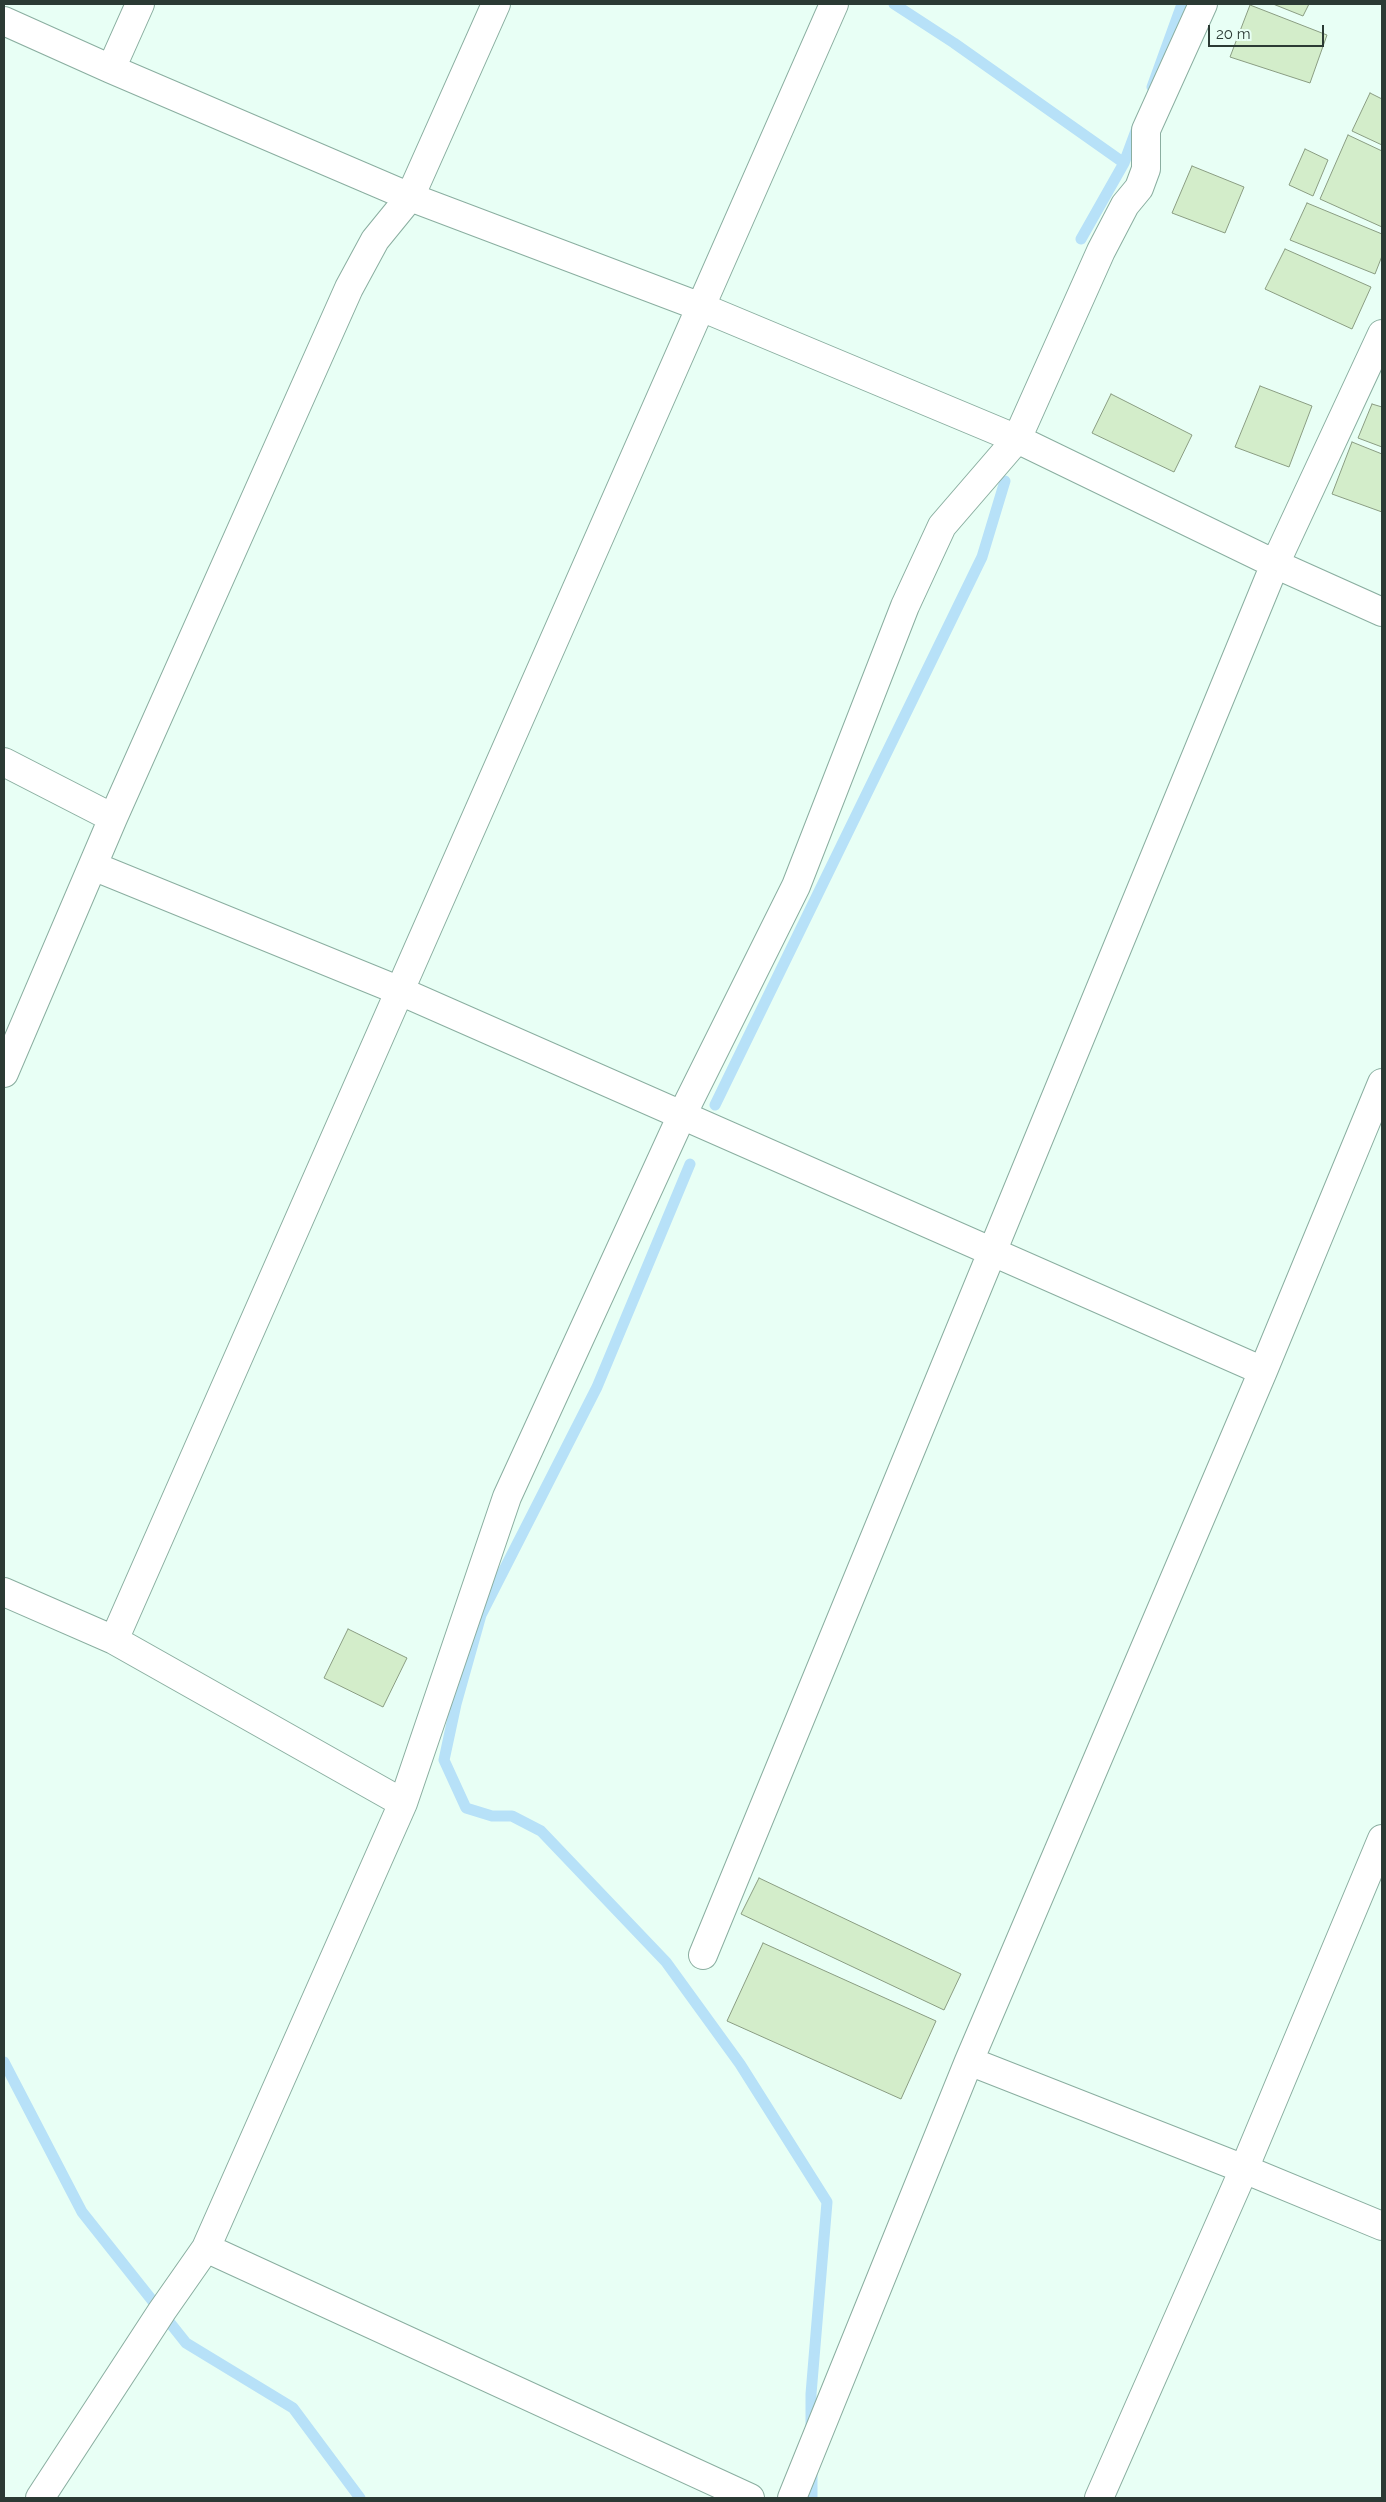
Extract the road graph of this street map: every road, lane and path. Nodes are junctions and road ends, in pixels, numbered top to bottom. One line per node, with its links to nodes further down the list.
1 (140, 4): 6 (street)
2 (496, 4): 7 (street)
3 (834, 4): 8 (street)
4 (1203, 4): 10 (street)
5 (4, 21): 6 (street)
6 (111, 69): 7 (street)
7 (410, 197): 8 (street); 14 (street)
8 (702, 307): 10 (street); 16 (street)
9 (1382, 334): 11 (street)
10 (1017, 439): 11 (street); 19 (street)
11 (1275, 564): 12 (street); 20 (street)
12 (1382, 612)
13 (4, 762): 14 (street)
14 (113, 818): 15 (street)
15 (93, 866): 16 (street); 17 (street)
16 (400, 990): 19 (street); 23 (street)
17 (4, 1073)
18 (1382, 1083): 21 (street)
19 (682, 1115): 20 (street); 24 (street)
20 (990, 1252): 21 (street); 26 (street)
21 (1263, 1371): 27 (street)
22 (4, 1592): 23 (street)
23 (114, 1640): 24 (street)
24 (403, 1803): 30 (street)
25 (1382, 1839): 28 (street)
26 (702, 1955)
27 (968, 2061): 28 (street); 33 (street)
28 (1244, 2169): 29 (street); 34 (street)
29 (1382, 2226)
30 (206, 2248): 31 (street); 32 (street)
31 (40, 2498)
32 (750, 2498)
33 (792, 2498)
34 (1099, 2498)

